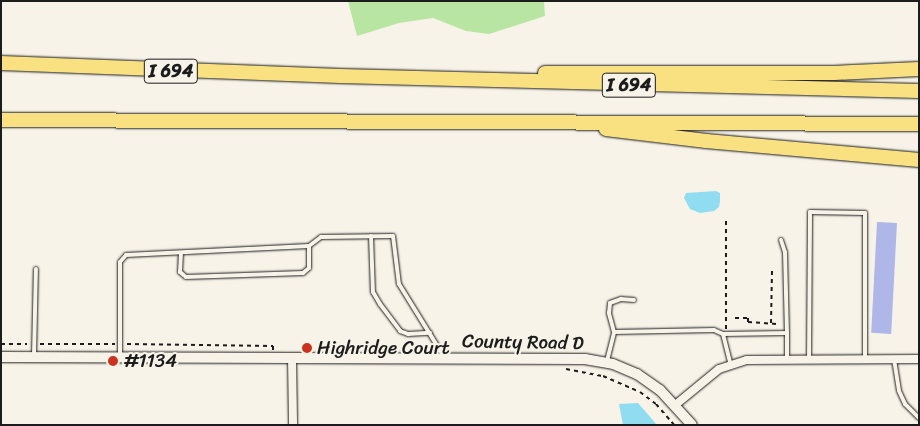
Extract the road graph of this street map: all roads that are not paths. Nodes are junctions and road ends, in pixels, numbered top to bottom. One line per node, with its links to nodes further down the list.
1 (1, 63): 3 (highway, I 694)
2 (919, 69): 3 (highway)
3 (340, 76): 4 (highway, I 694)
4 (919, 91)
5 (1, 120): 6 (highway, I 694)
6 (574, 123): 7 (highway, I 694); 8 (highway)
7 (919, 124)
8 (919, 160)
9 (371, 236): 11 (lane); 16 (lane); 16 (lane)
10 (781, 240): 17 (lane)
11 (309, 246): 12 (lane); 12 (lane)
12 (181, 253): 21 (lane)
13 (36, 270): 20 (lane)
14 (634, 300): 15 (lane)
15 (614, 332): 18 (lane); 29 (lane)
16 (430, 333): 23 (lane)
17 (787, 333): 18 (lane); 27 (lane)
18 (724, 334): 30 (lane)
19 (1, 357): 20 (street, County Road D)
20 (34, 357): 21 (street, County Road D)
21 (120, 358): 22 (street, County Road D)
22 (292, 358): 23 (street, County Road D); 33 (street)
23 (446, 359): 29 (street, County Road D)
24 (864, 359): 25 (street); 28 (street); 28 (lane)
25 (894, 359): 26 (street); 32 (lane)
26 (919, 359)
27 (787, 360): 28 (street); 30 (street)
28 (809, 360)
29 (606, 363): 31 (street, County Road D)
30 (731, 365): 31 (street)
31 (674, 406): 34 (street, County Road D)
32 (919, 418)
33 (293, 425)
34 (692, 425)

